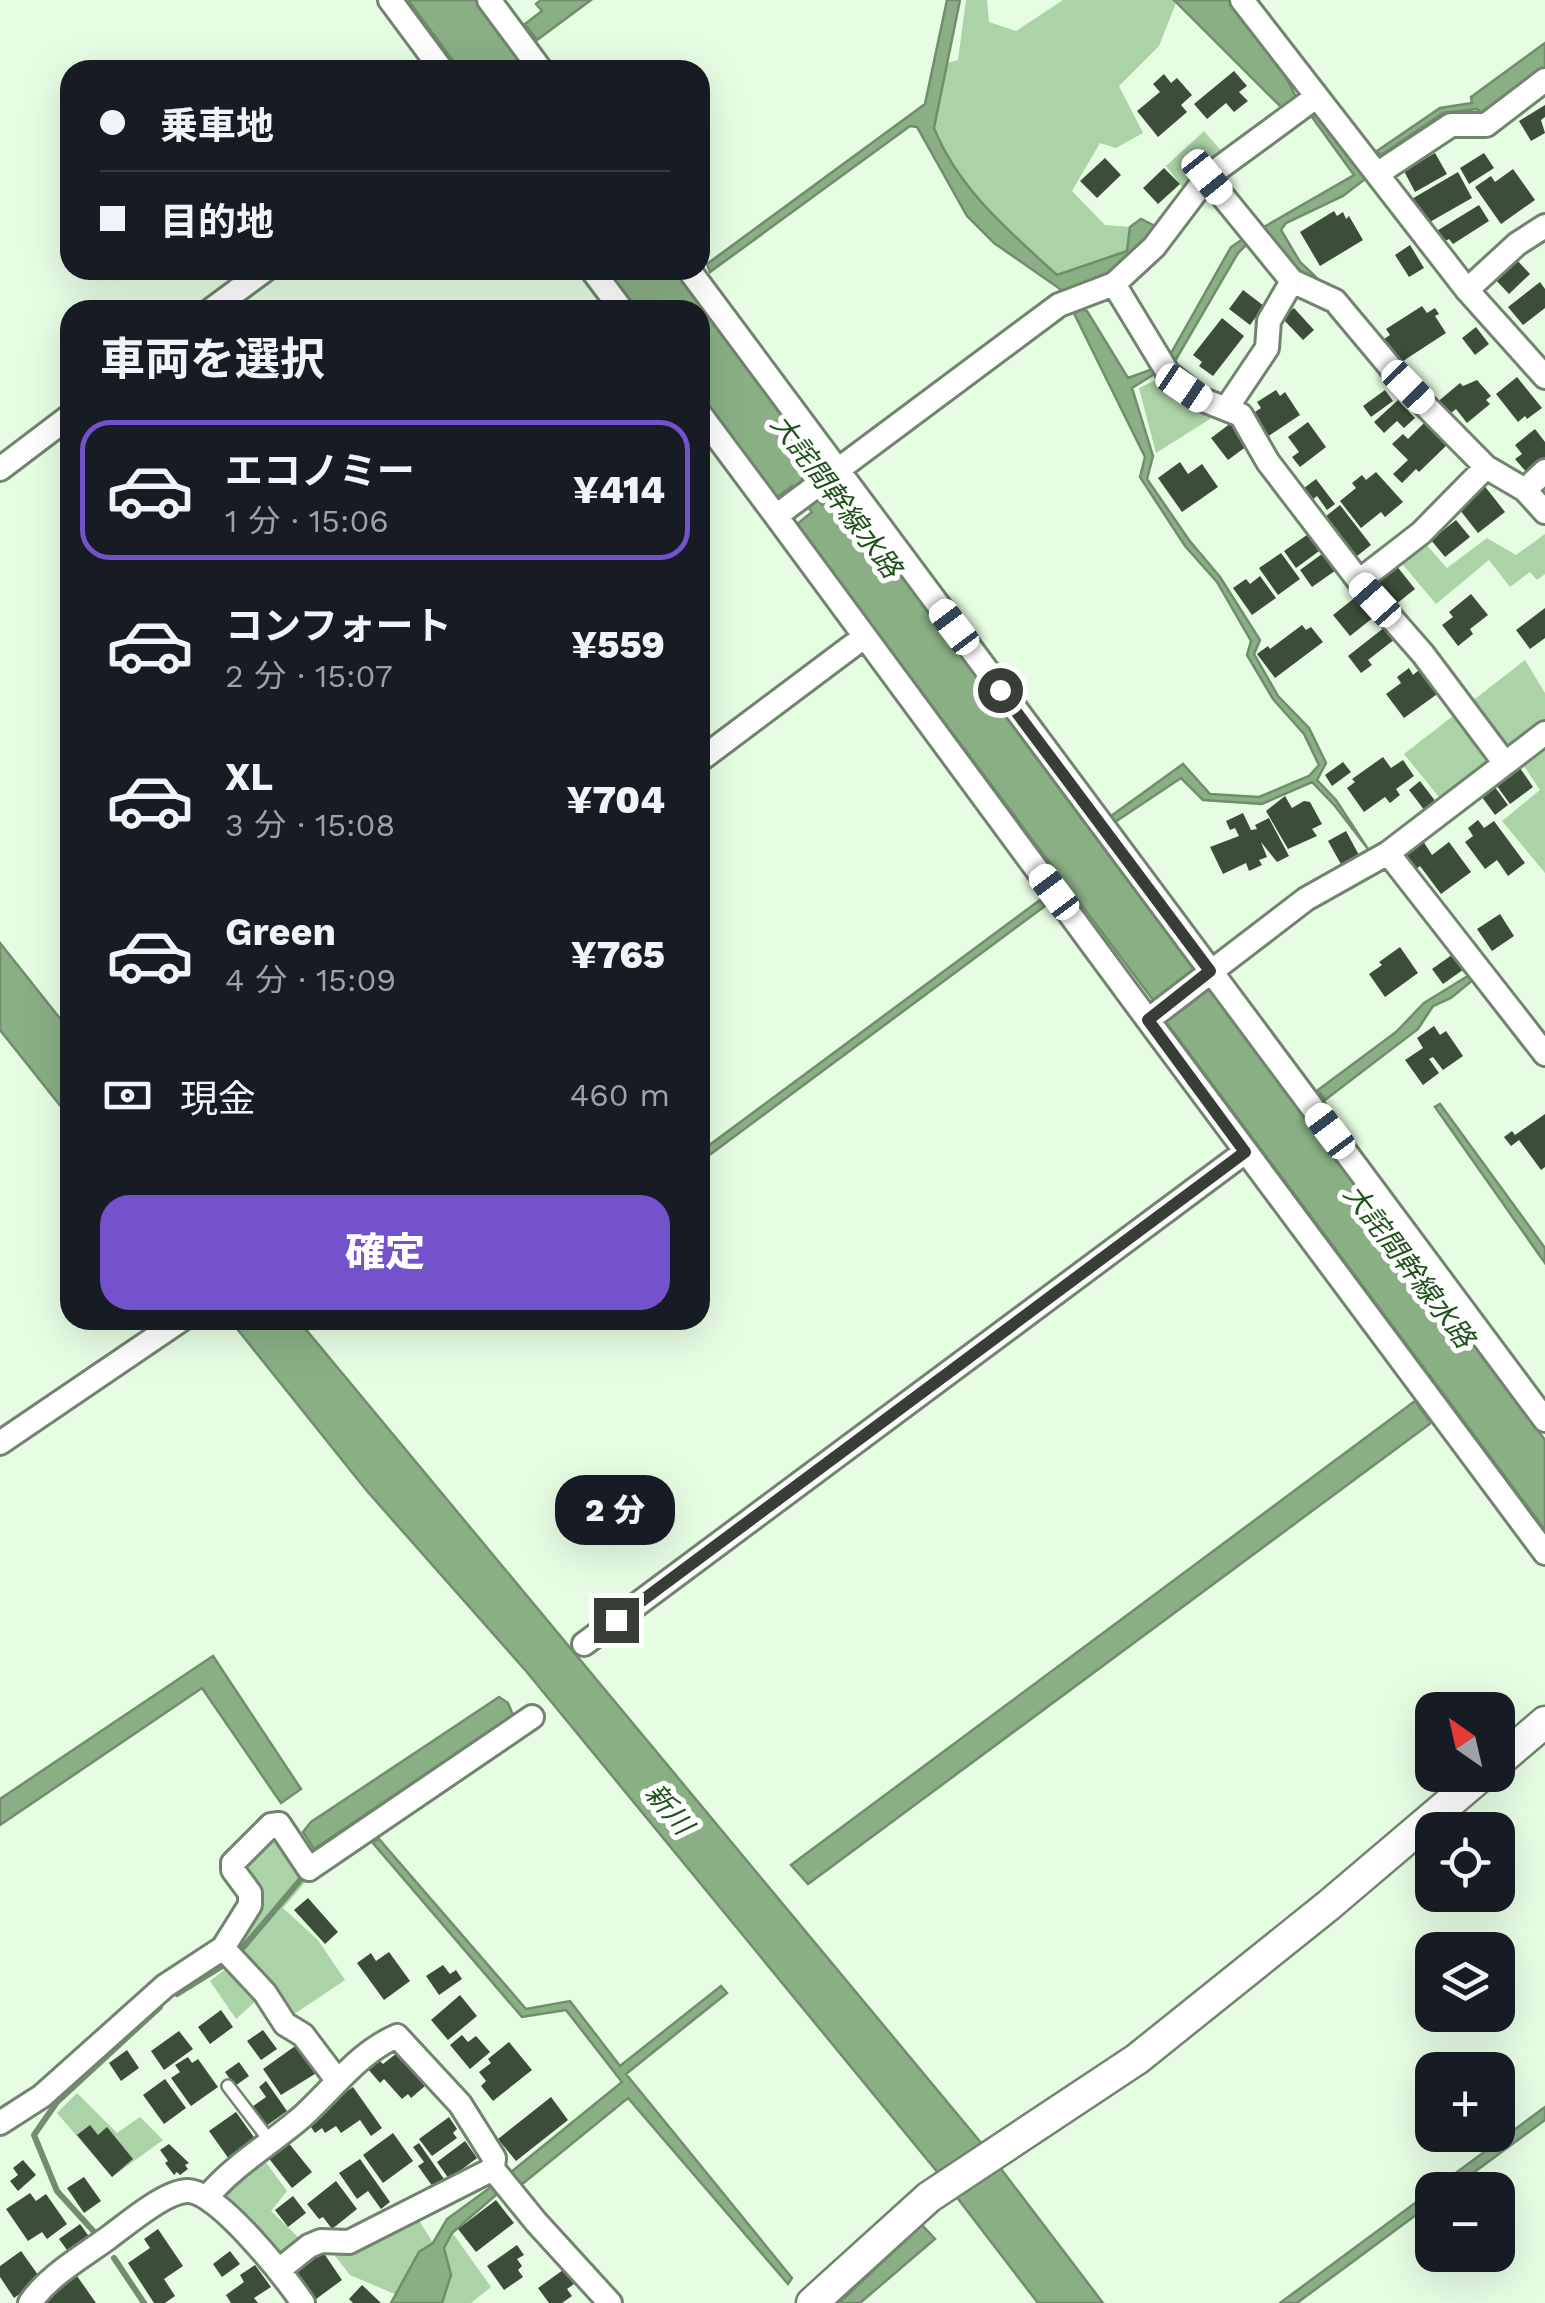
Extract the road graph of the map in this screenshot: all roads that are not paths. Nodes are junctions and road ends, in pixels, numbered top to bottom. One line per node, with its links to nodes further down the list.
1 (390, 0): 4 (street)
2 (489, 0): 5 (street)
3 (1242, 0): 7 (street)
4 (435, 60)
5 (534, 60)
6 (1545, 80): 8 (street)
7 (1316, 97): 8 (street); 9 (street)
8 (1377, 174): 14 (street)
9 (1207, 177): 12 (street); 13 (street)
10 (1545, 226): 14 (street)
11 (252, 280): 15 (street)
12 (1292, 281): 18 (street); 21 (street)
13 (1114, 284): 18 (street); 24 (street)
14 (1468, 290): 17 (street)
15 (225, 300)
16 (710, 301): 24 (street)
17 (1545, 376)
18 (1226, 409): 28 (street)
19 (60, 423): 22 (street)
20 (710, 427): 27 (street)
21 (1486, 466): 25 (street); 28 (street)
22 (0, 468)
23 (1545, 470): 25 (street)
24 (828, 478): 27 (street); 34 (street)
25 (1526, 490): 26 (street)
26 (1545, 512)
27 (776, 516): 29 (street)
28 (1358, 581): 32 (street)
29 (864, 637): 31 (street); 35 (street)
30 (1545, 733): 32 (street)
31 (710, 752)
32 (1504, 762): 33 (street)
33 (1388, 853): 34 (street); 36 (street)
34 (1210, 971): 35 (street); 39 (street)
35 (1148, 1020): 37 (street)
36 (1545, 1054)
37 (1245, 1152): 41 (street); 42 (street)
38 (166, 1330): 40 (street)
39 (1545, 1420)
40 (0, 1443)
41 (1545, 1552)
42 (584, 1644)
43 (532, 1717): 47 (street)
44 (1545, 1722): 45 (street)
45 (1515, 1748)
46 (1461, 1792): 58 (street)
47 (223, 1948): 48 (street); 50 (street)
48 (336, 2080): 51 (street); 52 (street)
49 (228, 2086): 51 (lane)
50 (0, 2123)
51 (270, 2142): 53 (street)
52 (493, 2169): 54 (street); 55 (street)
53 (208, 2196): 54 (street); 56 (street)
54 (279, 2270): 57 (street)
55 (601, 2300)
56 (30, 2303)
57 (303, 2303)
58 (812, 2303)

